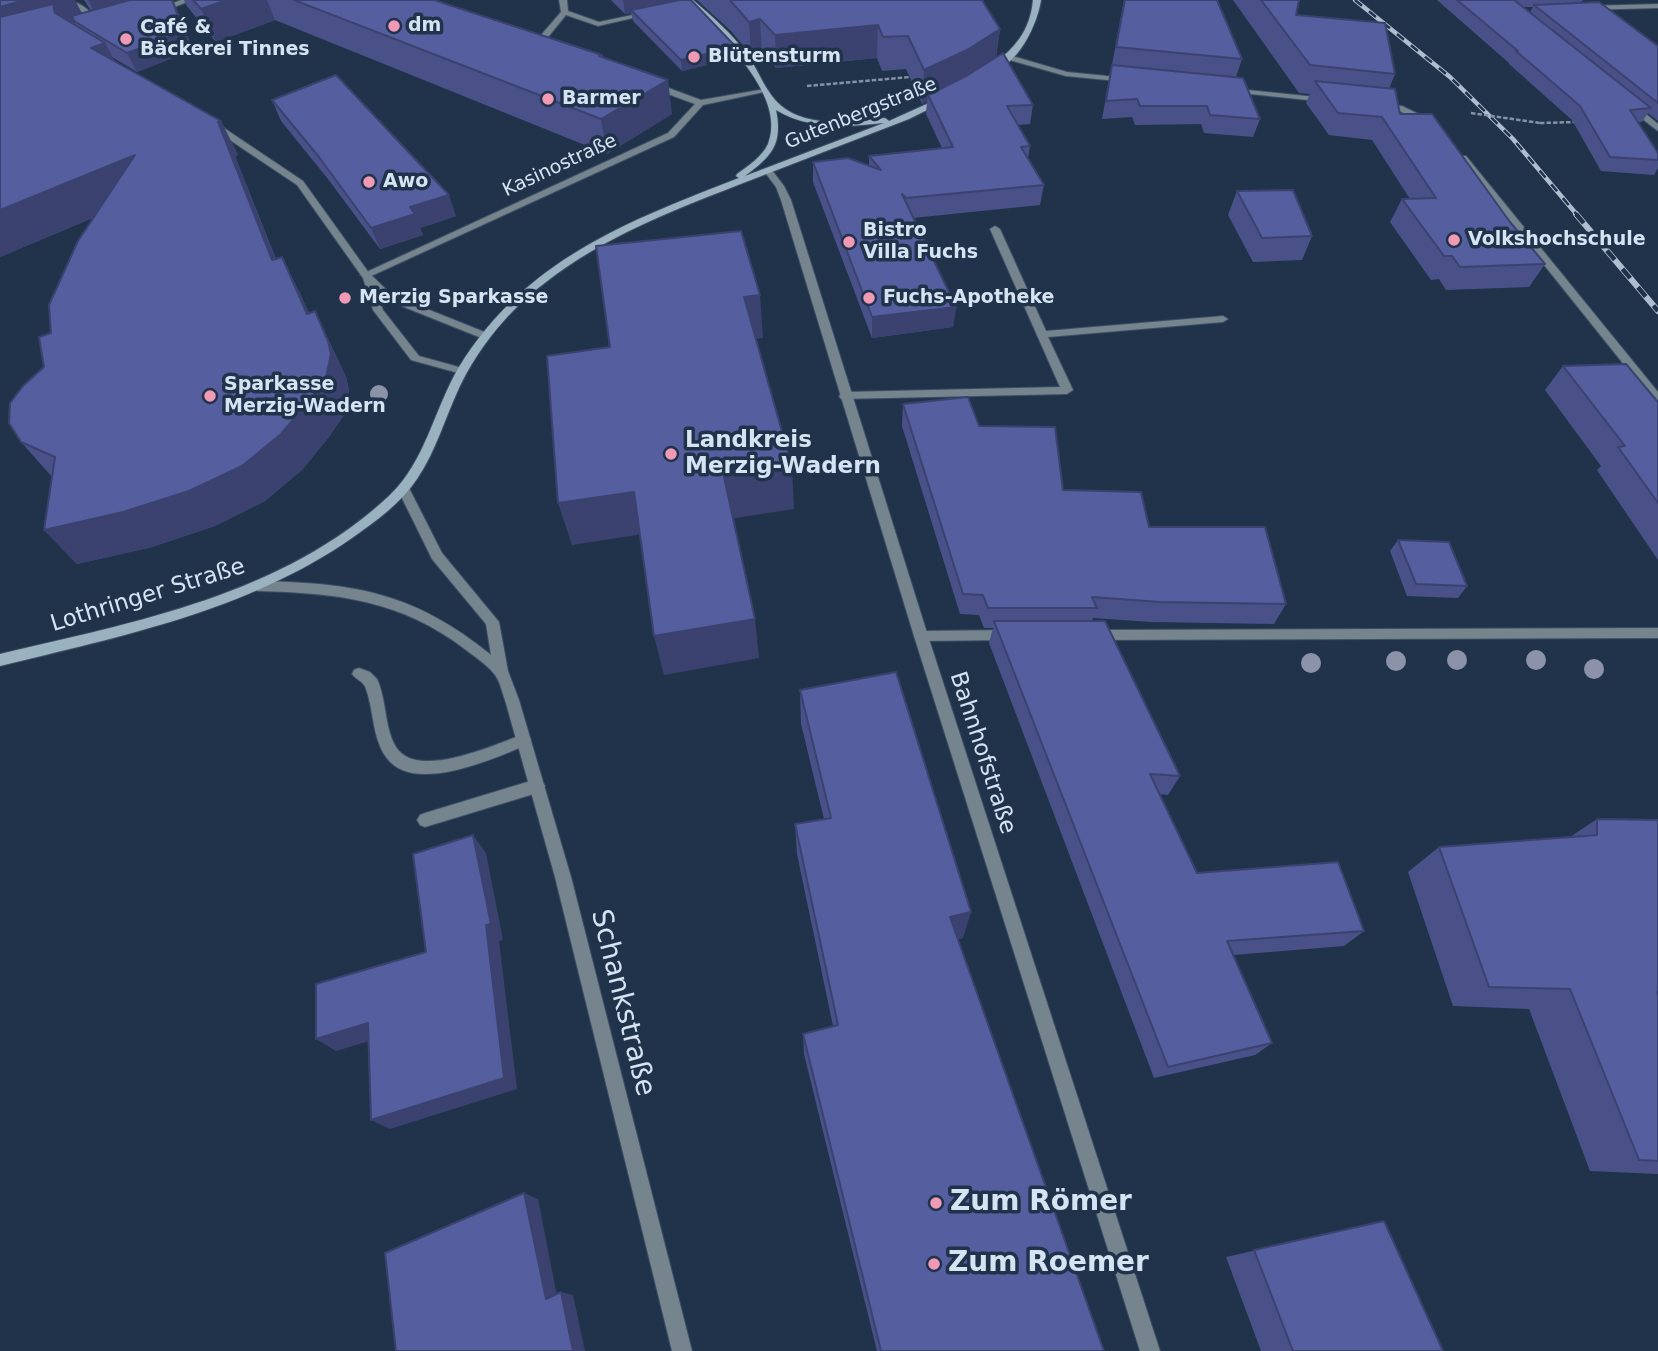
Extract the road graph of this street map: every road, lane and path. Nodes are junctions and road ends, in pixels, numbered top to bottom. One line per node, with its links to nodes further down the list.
1 (68, 0): 7 (street)
2 (89, 0): 7 (street)
3 (188, 0): 13 (street)
4 (563, 0): 12 (street)
5 (1037, 0): 18 (main road)
6 (691, 2): 9 (street); 24 (main road)
7 (78, 4): 15 (street)
8 (1658, 6): 10 (street)
9 (680, 7)
10 (1570, 9)
11 (666, 10): 12 (street)
12 (565, 12): 17 (street)
13 (146, 14)
14 (108, 23): 15 (street)
15 (96, 25): 16 (street)
16 (86, 27)
17 (563, 52)
18 (1009, 57): 19 (main road); 22 (street)
19 (988, 72)
20 (920, 76): 24 (path)
21 (638, 80): 27 (street)
22 (1144, 81)
23 (1222, 89): 26 (street)
24 (767, 95): 27 (street); 31 (main road); 38 (main road)
25 (954, 95): 31 (main road, Gutenbergstraße)
26 (1331, 101)
27 (700, 103): 40 (street, Kasinostraße)
28 (1627, 103): 35 (street)
29 (1372, 105): 34 (street)
30 (1471, 113): 33 (path, bridge)
31 (906, 117): 37 (main road, Gutenbergstraße)
32 (202, 118): 40 (street)
33 (1580, 122)
34 (1436, 125)
35 (1658, 128)
36 (1453, 146): 46 (street)
37 (768, 171): 38 (main road, Lothringer Straße); 45 (street, Bahnhofstraße)
38 (729, 185): 43 (main road, Lothringer Straße)
39 (995, 229): 42 (street)
40 (365, 275): 43 (street); 44 (street)
41 (1223, 319): 42 (street)
42 (1043, 334): 45 (street)
43 (484, 335): 44 (main road, Lothringer Straße)
44 (461, 372): 47 (main road, Lothringer Straße)
45 (845, 396): 52 (street, Bahnhofstraße)
46 (1658, 399)
47 (403, 488): 48 (main road, Lothringer Straße); 54 (street, Schankstraße)
48 (258, 586): 53 (main road, Lothringer Straße); 54 (street)
49 (1658, 633): 51 (street)
50 (1029, 635): 52 (street)
51 (1084, 635)
52 (921, 636): 60 (street, Bahnhofstraße)
53 (0, 660)
54 (501, 671): 56 (street, Schankstraße)
55 (359, 674): 56 (street)
56 (524, 740): 57 (street, Schankstraße)
57 (537, 786): 58 (street); 59 (street, Schankstraße)
58 (425, 820)
59 (682, 1351)
60 (1150, 1351)

